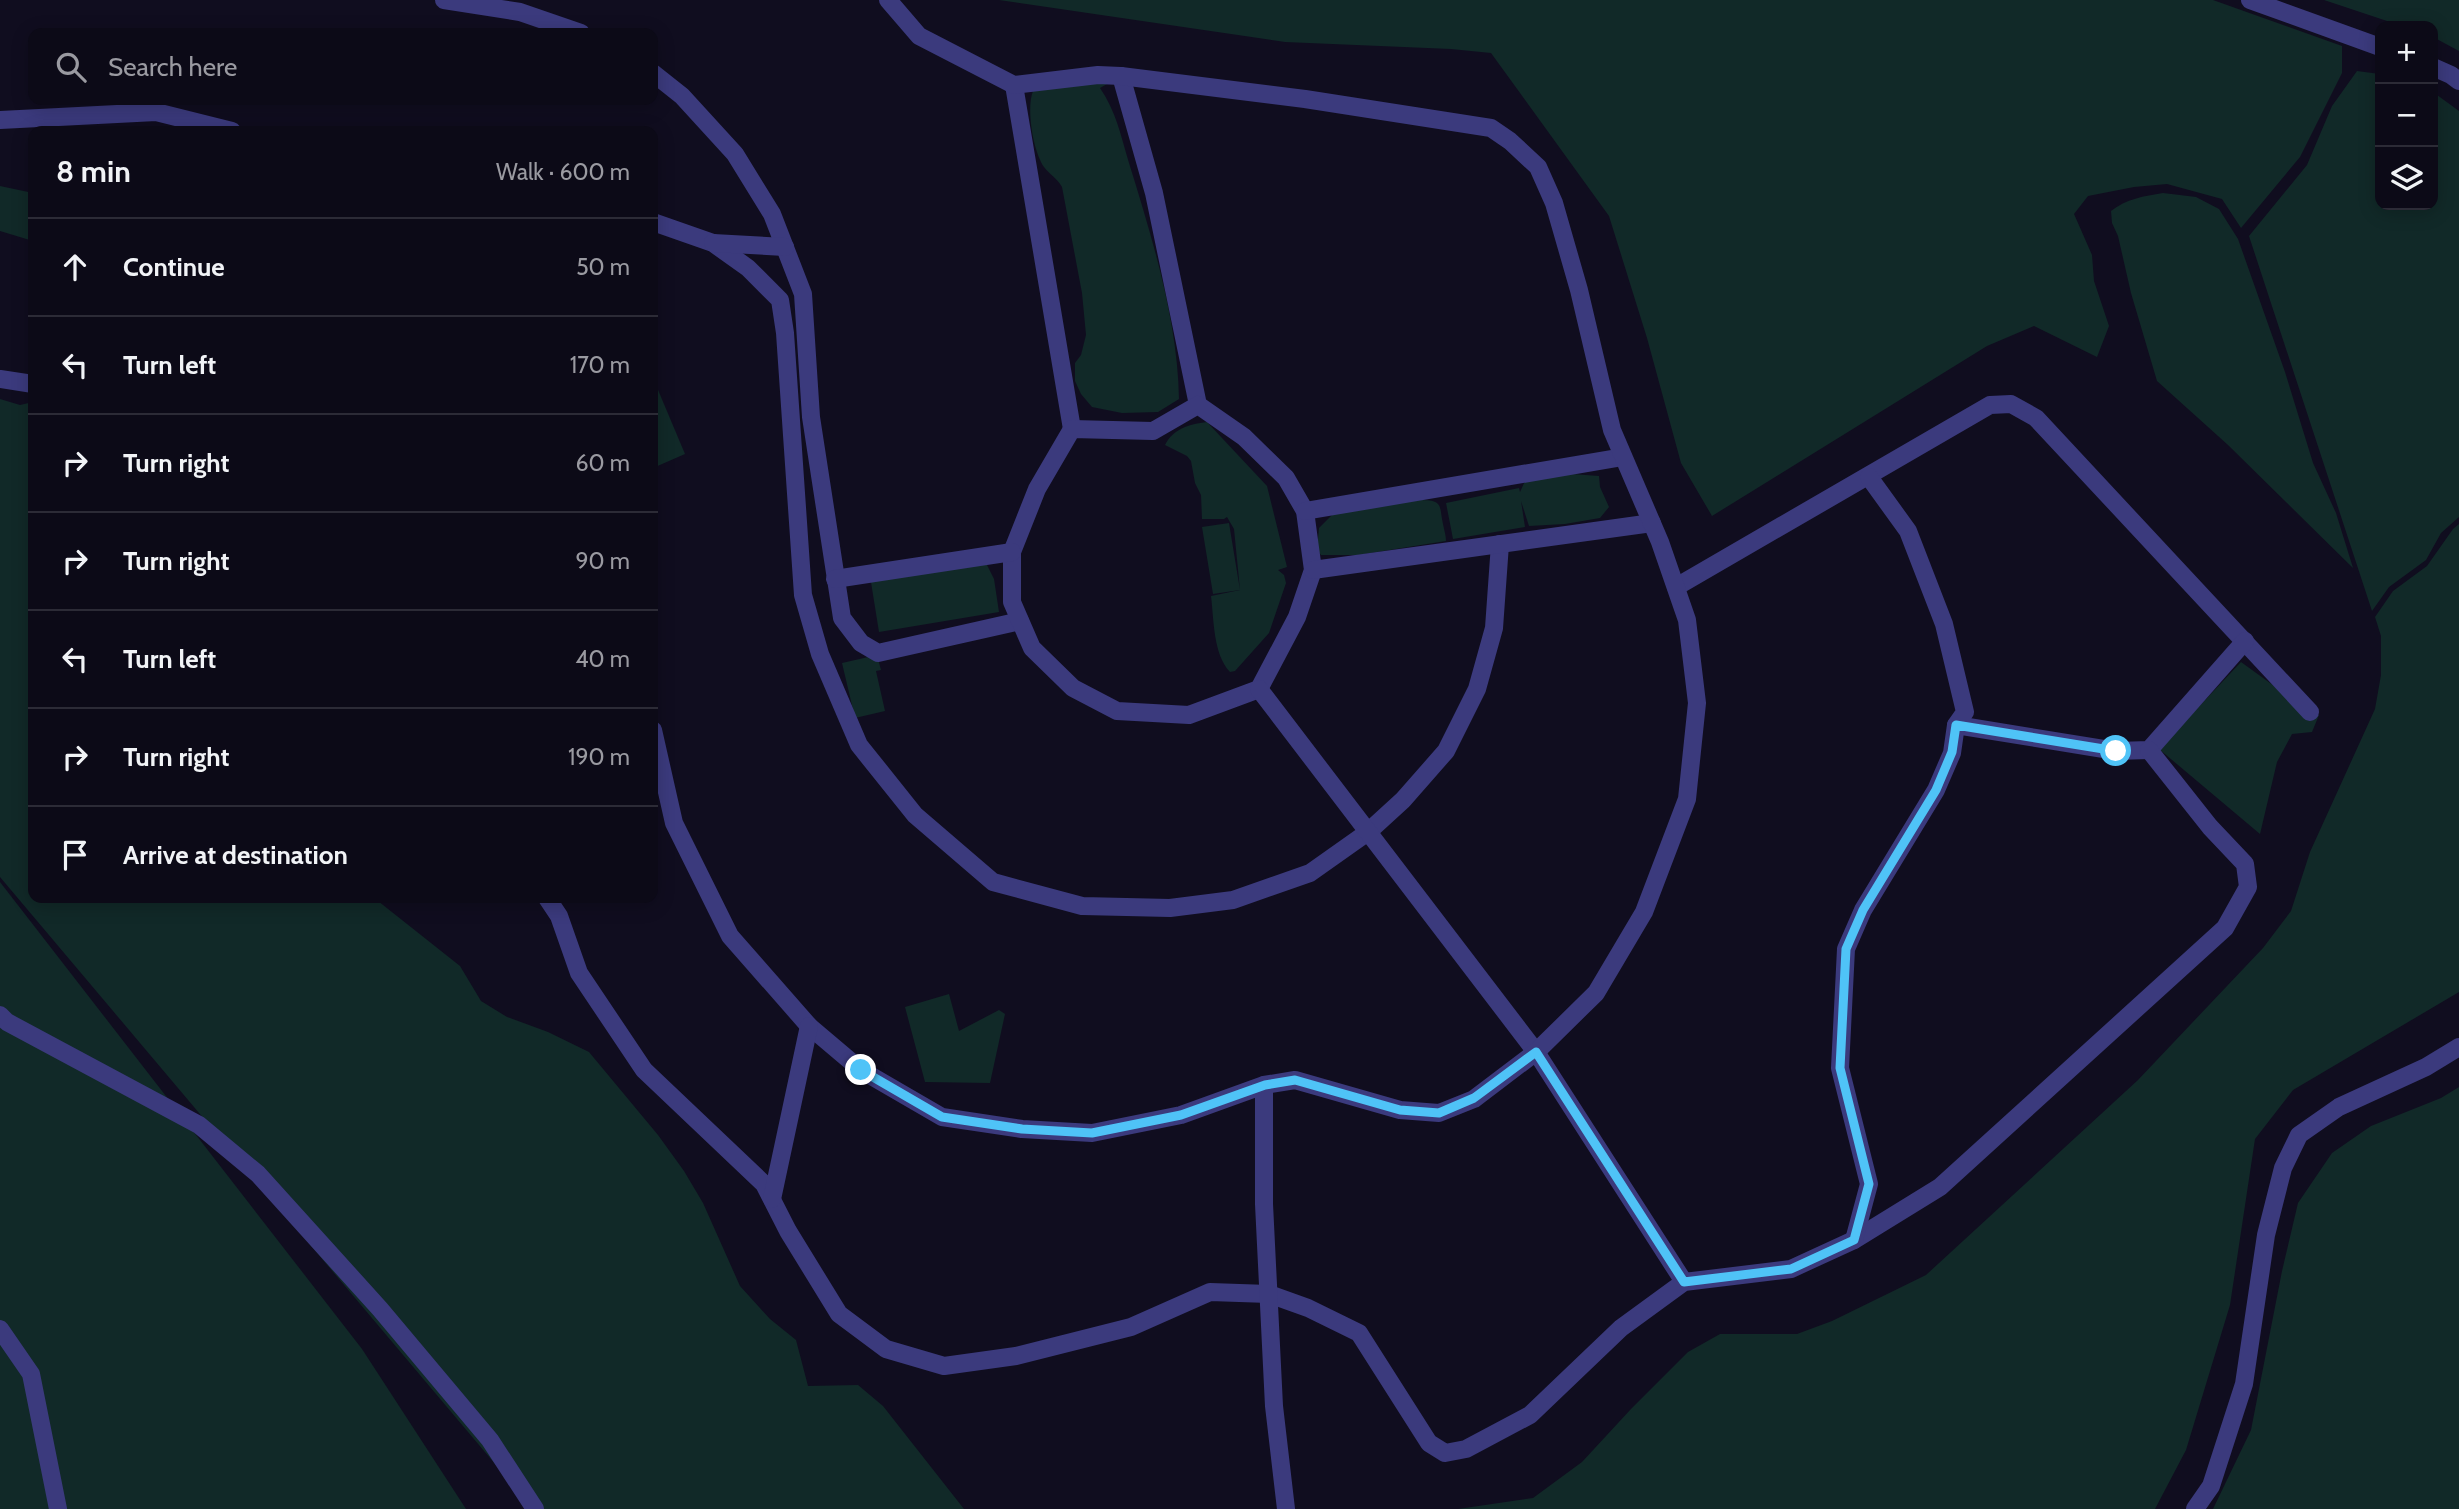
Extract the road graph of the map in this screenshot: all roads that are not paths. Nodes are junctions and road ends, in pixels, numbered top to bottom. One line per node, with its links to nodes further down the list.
1 (444, 0): 4 (street)
2 (888, 0): 10 (street)
3 (2250, 0): 5 (street)
4 (566, 28)
5 (2375, 45)
6 (2438, 70): 9 (street)
7 (1121, 76): 10 (street); 18 (street); 20 (street)
8 (658, 77): 15 (street)
9 (2459, 81)
10 (1014, 85): 19 (street)
11 (0, 120): 12 (street)
12 (212, 126)
13 (658, 224): 14 (street)
14 (713, 243): 15 (street); 36 (street)
15 (785, 247): 27 (street)
16 (0, 379): 17 (street)
17 (28, 383)
18 (1198, 405): 19 (street); 22 (street)
19 (1072, 429): 25 (street)
20 (1623, 457): 22 (street); 23 (street)
21 (1869, 477): 28 (street); 30 (street); 33 (street)
22 (1305, 511): 26 (street)
23 (1652, 523): 24 (street); 28 (street)
24 (1500, 544): 26 (street); 36 (street)
25 (1012, 552): 27 (street); 29 (street)
26 (1313, 570): 31 (street)
27 (835, 579): 29 (street)
28 (1676, 587): 41 (street)
29 (1020, 621): 31 (street)
30 (2245, 641): 32 (street); 34 (street)
31 (1259, 689): 36 (street)
32 (2311, 712)
33 (1956, 725): 34 (street); 44 (street)
34 (2149, 750): 44 (street)
35 (658, 752): 39 (street)
36 (1368, 832): 41 (street)
37 (550, 903): 43 (street)
38 (0, 1014): 49 (street)
39 (808, 1026): 42 (street); 43 (street)
40 (2459, 1047): 51 (street)
41 (1536, 1052): 42 (street); 45 (street)
42 (1265, 1085): 46 (street)
43 (772, 1199): 46 (street)
44 (1854, 1240): 45 (street)
45 (1684, 1282): 46 (street)
46 (1269, 1294): 50 (street)
47 (0, 1329): 48 (street)
48 (58, 1509)
49 (535, 1509)
50 (1286, 1509)
51 (2195, 1509)

